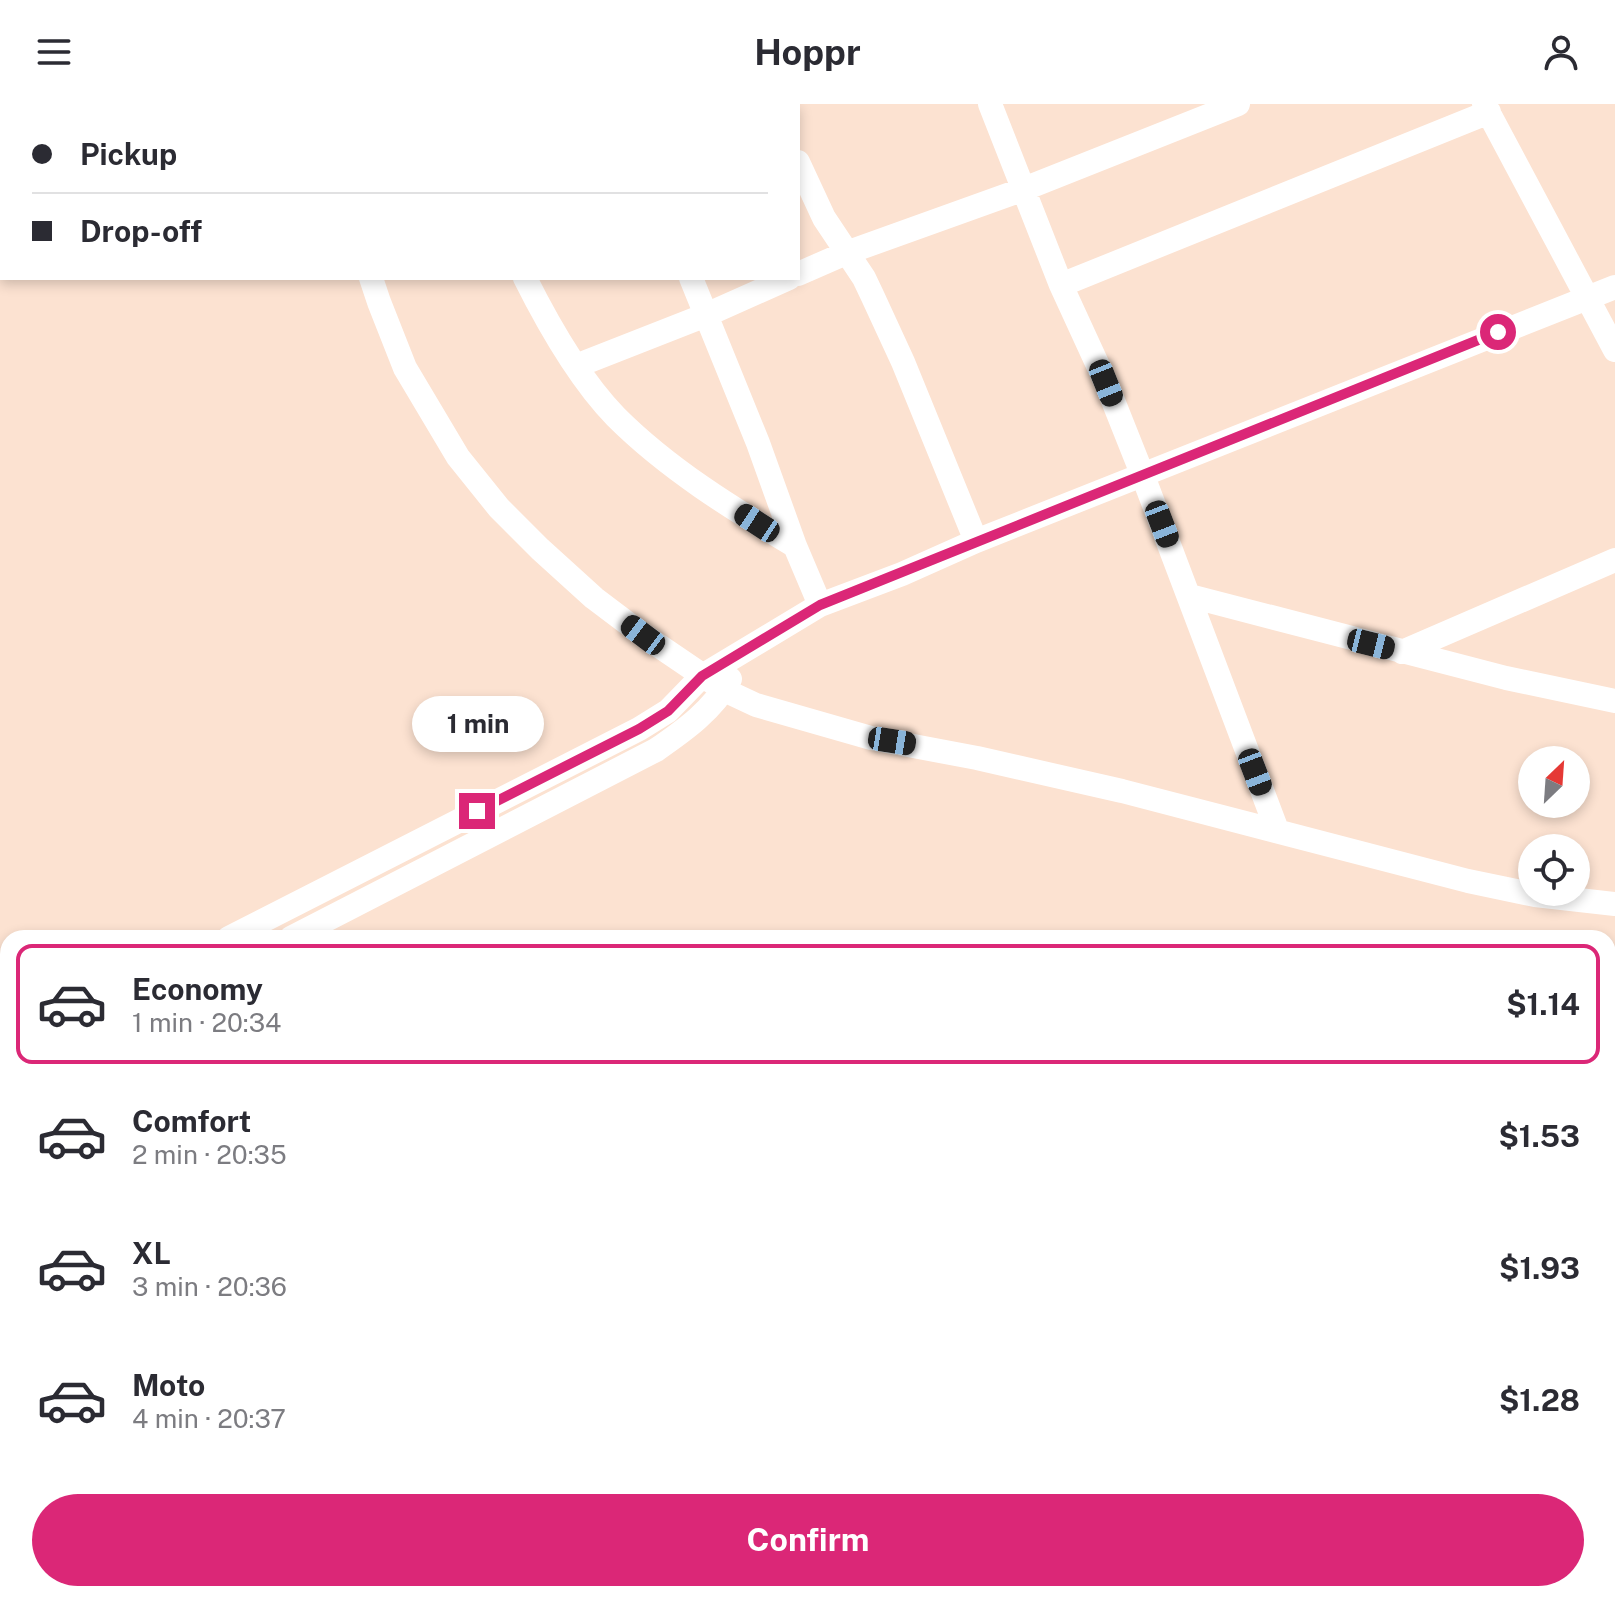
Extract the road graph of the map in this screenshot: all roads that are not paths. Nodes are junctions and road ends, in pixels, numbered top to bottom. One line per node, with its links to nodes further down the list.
1 (990, 104): 5 (street)
2 (1238, 104): 5 (street)
3 (1486, 108): 12 (street); 14 (street)
4 (800, 166): 6 (street)
5 (1024, 189): 6 (street); 12 (street)
6 (846, 253): 7 (street); 19 (street)
7 (800, 273)
8 (372, 280): 26 (street)
9 (526, 280): 17 (street)
10 (692, 280): 15 (street)
11 (785, 280): 15 (street)
12 (1061, 285): 18 (street)
13 (1615, 287): 14 (street)
14 (1587, 297): 16 (street); 18 (street)
15 (706, 315): 17 (street); 20 (street)
16 (1615, 350)
17 (576, 366): 20 (street)
18 (1143, 476): 19 (street); 22 (street)
19 (976, 541): 23 (street)
20 (795, 546): 23 (street)
21 (1615, 560): 25 (street)
22 (1190, 596): 25 (street); 29 (street)
23 (820, 605): 24 (street)
24 (747, 649): 26 (street); 27 (street)
25 (1402, 652): 28 (street)
26 (702, 676): 27 (street); 31 (street)
27 (724, 690): 29 (street); 32 (street)
28 (1615, 701)
29 (1277, 830): 30 (street)
30 (1615, 904)
31 (245, 930)
32 (307, 930)

